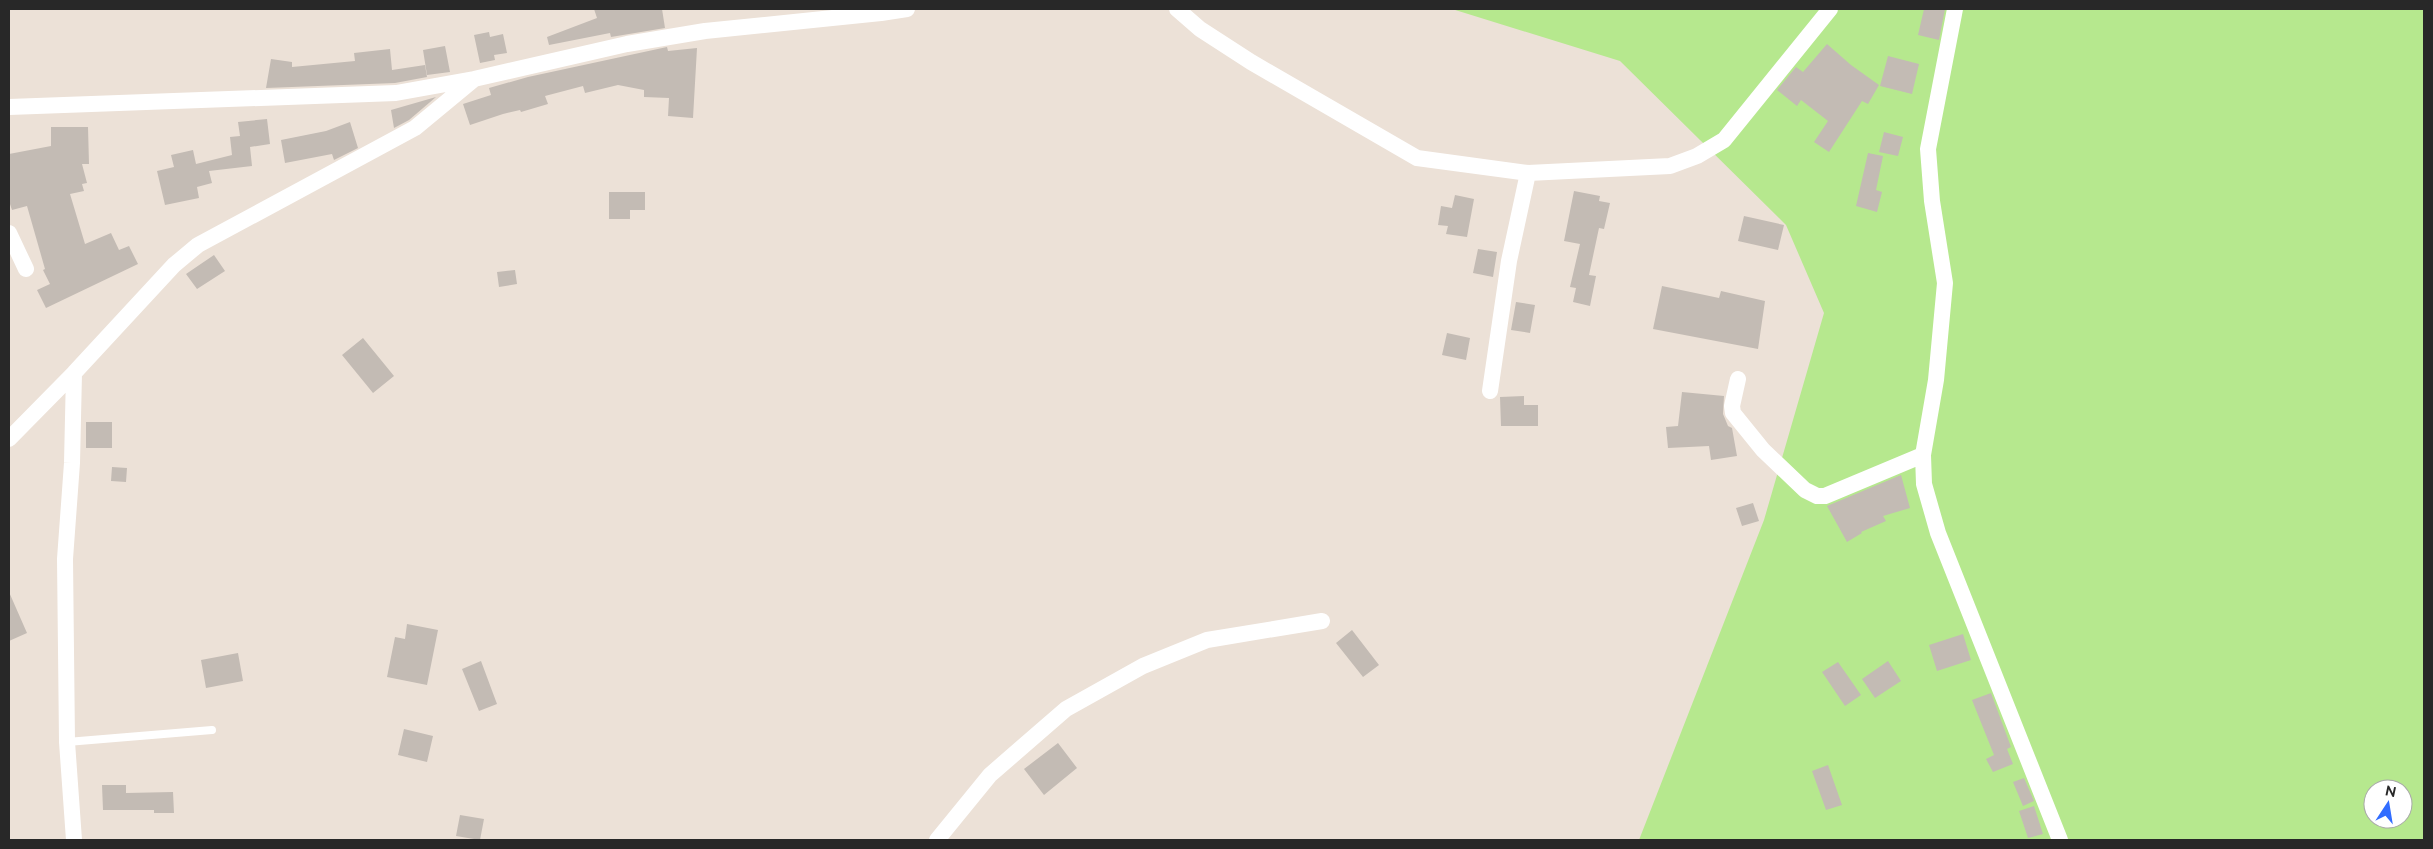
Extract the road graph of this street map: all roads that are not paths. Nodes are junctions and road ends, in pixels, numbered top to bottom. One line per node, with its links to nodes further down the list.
1 (907, 9): 5 (street)
2 (1177, 9): 7 (street)
3 (1830, 9): 7 (street)
4 (1955, 9): 14 (street)
5 (474, 79): 6 (street); 10 (street)
6 (9, 107)
7 (1528, 173): 12 (street)
8 (9, 233): 9 (street)
9 (26, 269)
10 (74, 374): 13 (street); 17 (street)
11 (1738, 379): 14 (street)
12 (1490, 392)
13 (9, 439)
14 (1923, 454): 18 (street)
15 (1322, 621): 20 (street)
16 (212, 730): 17 (lane)
17 (68, 742): 19 (street)
18 (2060, 838)
19 (74, 840)
20 (937, 840)

